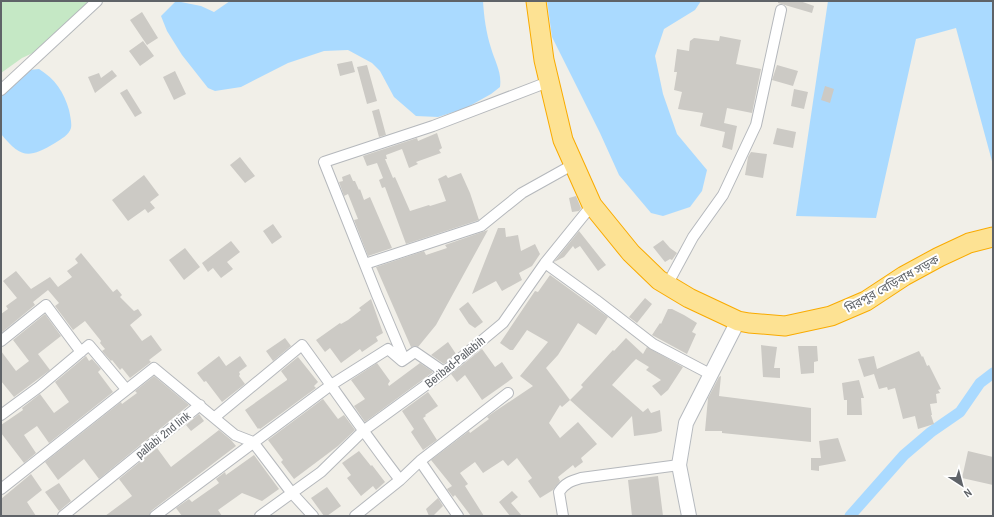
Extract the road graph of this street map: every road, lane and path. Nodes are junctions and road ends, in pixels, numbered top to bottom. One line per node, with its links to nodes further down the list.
1 (97, 1): 5 (street)
2 (536, 1): 4 (highway, মিরপুর বেড়িবাধ সড়ক)
3 (781, 10): 11 (street)
4 (548, 82): 6 (highway, মিরপুর বেড়িবাধ সড়ক); 10 (street)
5 (1, 90)
6 (574, 164): 7 (highway, মিরপুর বেড়িবাধ সড়ক); 10 (street)
7 (592, 205): 9 (street, Beribad-Pallabih); 11 (highway, মিরপুর বেড়িবাধ সড়ক)
8 (993, 237): 12 (highway, মিরপুর বেড়িবাধ সড়ক)
9 (545, 262): 16 (street, Beribad-Pallabih); 17 (street)
10 (364, 264): 15 (street)
11 (667, 285): 12 (highway, মিরপুর বেড়িবাধ সড়ক)
12 (738, 321): 17 (street)
13 (1, 341): 14 (street)
14 (81, 352): 19 (street); 22 (street)
15 (404, 359): 16 (street); 18 (street)
16 (444, 372): 24 (street, Beribad-Pallabih)
17 (710, 374): 27 (street)
18 (331, 385): 23 (street); 24 (street); 25 (street)
19 (126, 390): 21 (street); 29 (street)
20 (508, 393): 26 (street)
21 (200, 405): 23 (street, pallabi 2nd link); 32 (street, pallabi 2nd link)
22 (1, 415)
23 (215, 418): 25 (street, pallabi 2nd link)
24 (362, 431): 28 (street); 30 (street, Beribad-Pallabih)
25 (253, 442): 30 (street); 33 (street)
26 (420, 462): 28 (street); 31 (street)
27 (679, 465): 37 (street); 38 (street)
28 (400, 480): 36 (street)
29 (1, 489)
30 (291, 492): 34 (street, Beribad-Pallabih); 35 (street)
31 (456, 515)
32 (63, 516)
33 (155, 516)
34 (260, 516)
35 (313, 516)
36 (355, 516)
37 (562, 516)
38 (689, 516)

